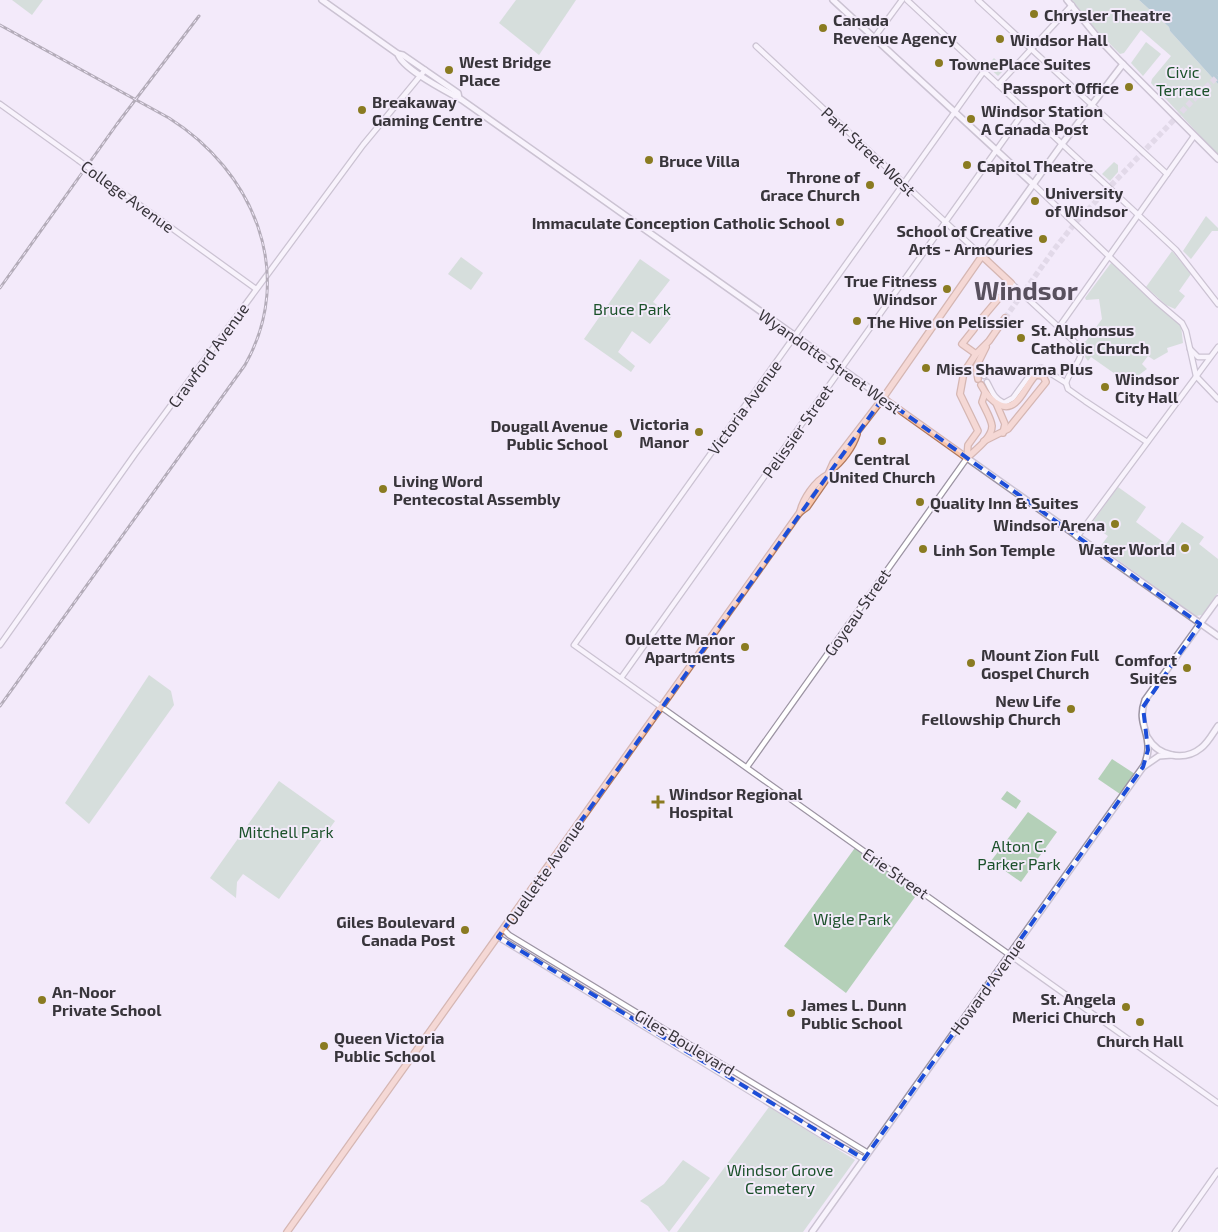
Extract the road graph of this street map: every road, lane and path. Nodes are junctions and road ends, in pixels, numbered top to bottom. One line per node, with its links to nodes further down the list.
1 (322, 0): 13 (main road, Wyandotte Street West)
2 (833, 0): 8 (main road)
3 (902, 0): 8 (street)
4 (907, 0): 12 (street)
5 (978, 0): 10 (street)
6 (1067, 0): 7 (main road)
7 (1072, 5): 10 (street); 11 (main road)
8 (874, 38): 18 (main road)
9 (756, 46): 24 (street, Park Street West)
10 (1031, 49): 14 (street); 16 (street)
11 (1123, 64): 16 (main road, Ouellette Avenue); 19 (main road)
12 (984, 71): 14 (street); 18 (street, Victoria Avenue)
13 (423, 73): 31 (street, Crawford Avenue); 39 (main road, Wyandotte Street West)
14 (998, 85): 17 (street)
15 (0, 104): 31 (street, College Avenue, bridge)
16 (1092, 105): 20 (main road, Ouellette Avenue); 23 (street)
17 (1025, 110): 20 (street); 21 (street, Pelissier Street)
18 (954, 112): 21 (main road); 24 (street, Victoria Avenue)
19 (1194, 136): 22 (main road); 23 (street)
20 (1062, 144): 25 (main road, Ouellette Avenue); 26 (street)
21 (995, 150): 25 (main road); 27 (street, Pelissier Street)
22 (1218, 159)
23 (1167, 174): 26 (street)
24 (904, 183): 27 (street, Park Street West); 39 (street, Victoria Avenue)
25 (1033, 184): 28 (main road, Ouellette Avenue); 29 (street)
26 (1138, 215): 29 (street); 34 (street)
27 (945, 221): 28 (street, Park Street West); 45 (street, Pelissier Street)
28 (982, 256): 30 (main road); 50 (main road, Ouellette Avenue)
29 (1109, 256): 37 (street); 42 (street)
30 (1011, 283): 32 (main road); 37 (street)
31 (256, 289): 61 (street, Crawford Avenue)
32 (1004, 292)
33 (998, 298): 36 (main road)
34 (1218, 304)
35 (1005, 318): 40 (main road)
36 (978, 323)
37 (1059, 327): 48 (street)
38 (974, 329): 43 (main road)
39 (795, 336): 45 (main road, Wyandotte Street West); 62 (street, Victoria Avenue)
40 (989, 341): 43 (main road); 47 (main road)
41 (1218, 346): 44 (street)
42 (1189, 349): 44 (street); 46 (street)
43 (976, 354): 56 (main road)
44 (1210, 357): 46 (street)
45 (841, 368): 50 (main road, Wyandotte Street West); 63 (street, Pelissier Street)
46 (1196, 376): 51 (street); 55 (street)
47 (983, 380): 48 (street); 49 (main road)
48 (1066, 383): 55 (street)
49 (985, 393): 52 (main road); 54 (main road)
50 (883, 398): 56 (main road, Wyandotte Street West); 64 (main road, Ouellette Avenue)
51 (1218, 399)
52 (996, 403): 53 (main road); 53 (main road)
53 (1003, 433): 54 (main road)
54 (984, 441): 56 (main road)
55 (1147, 442): 57 (street)
56 (967, 458): 57 (main road, Wyandotte Street West); 68 (street, Goyeau Street)
57 (1077, 537): 59 (main road, Wyandotte Street West)
58 (1218, 599): 59 (main road)
59 (1200, 624): 60 (main road, Wyandotte Street West); 66 (main road)
60 (1218, 636)
61 (0, 645)
62 (574, 645): 63 (street, Erie Street)
63 (621, 678): 64 (street, Erie Street)
64 (662, 708): 68 (street, Erie Street); 70 (main road, Ouellette Avenue)
65 (1218, 726): 67 (main road, Howard Avenue)
66 (1145, 734): 67 (main road); 69 (main road)
67 (1172, 755): 69 (main road, Howard Avenue)
68 (746, 767): 72 (street, Erie Street)
69 (1143, 767): 72 (main road, Howard Avenue)
70 (503, 929): 71 (main road, Ouellette Avenue); 74 (street, Giles Boulevard)
71 (498, 937): 75 (street, Giles Boulevard); 77 (main road, Ouellette Avenue)
72 (1010, 954): 73 (street, Erie Street); 74 (main road, Howard Avenue)
73 (1218, 1103)
74 (868, 1153): 75 (main road, Howard Avenue)
75 (864, 1160): 78 (main road, Howard Avenue)
76 (1218, 1171): 79 (street)
77 (287, 1232)
78 (812, 1232)
79 (1175, 1232)

